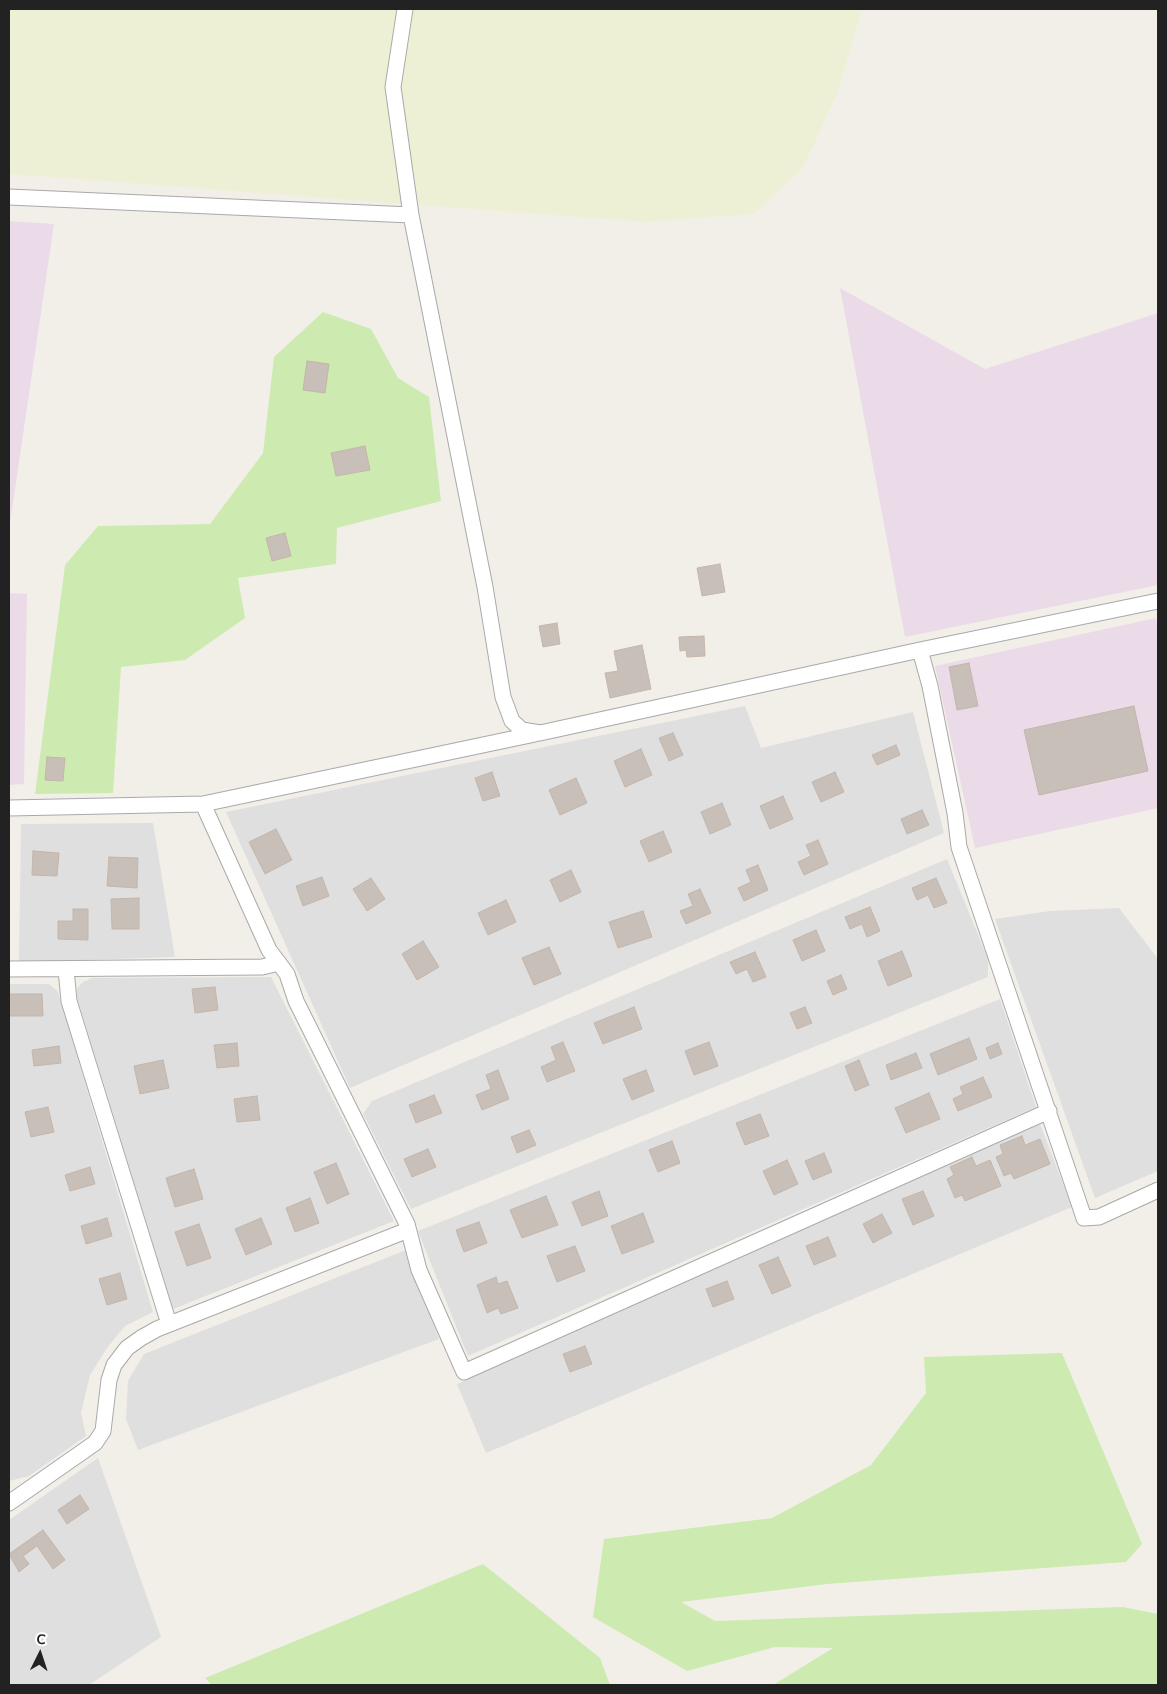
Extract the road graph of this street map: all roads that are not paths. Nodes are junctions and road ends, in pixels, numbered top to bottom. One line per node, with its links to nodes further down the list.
1 (405, 9): 3 (street)
2 (9, 197): 3 (street)
3 (411, 215): 6 (street)
4 (1158, 601): 5 (street)
5 (920, 650): 6 (street); 12 (street)
6 (540, 733): 7 (street)
7 (203, 804): 8 (street); 9 (street)
8 (9, 808)
9 (279, 963): 11 (street); 14 (street)
10 (9, 969): 11 (street)
11 (66, 969): 15 (street)
12 (1049, 1112): 13 (street); 14 (street)
13 (1158, 1190)
14 (408, 1230): 15 (street)
15 (169, 1324): 16 (street)
16 (9, 1503)

